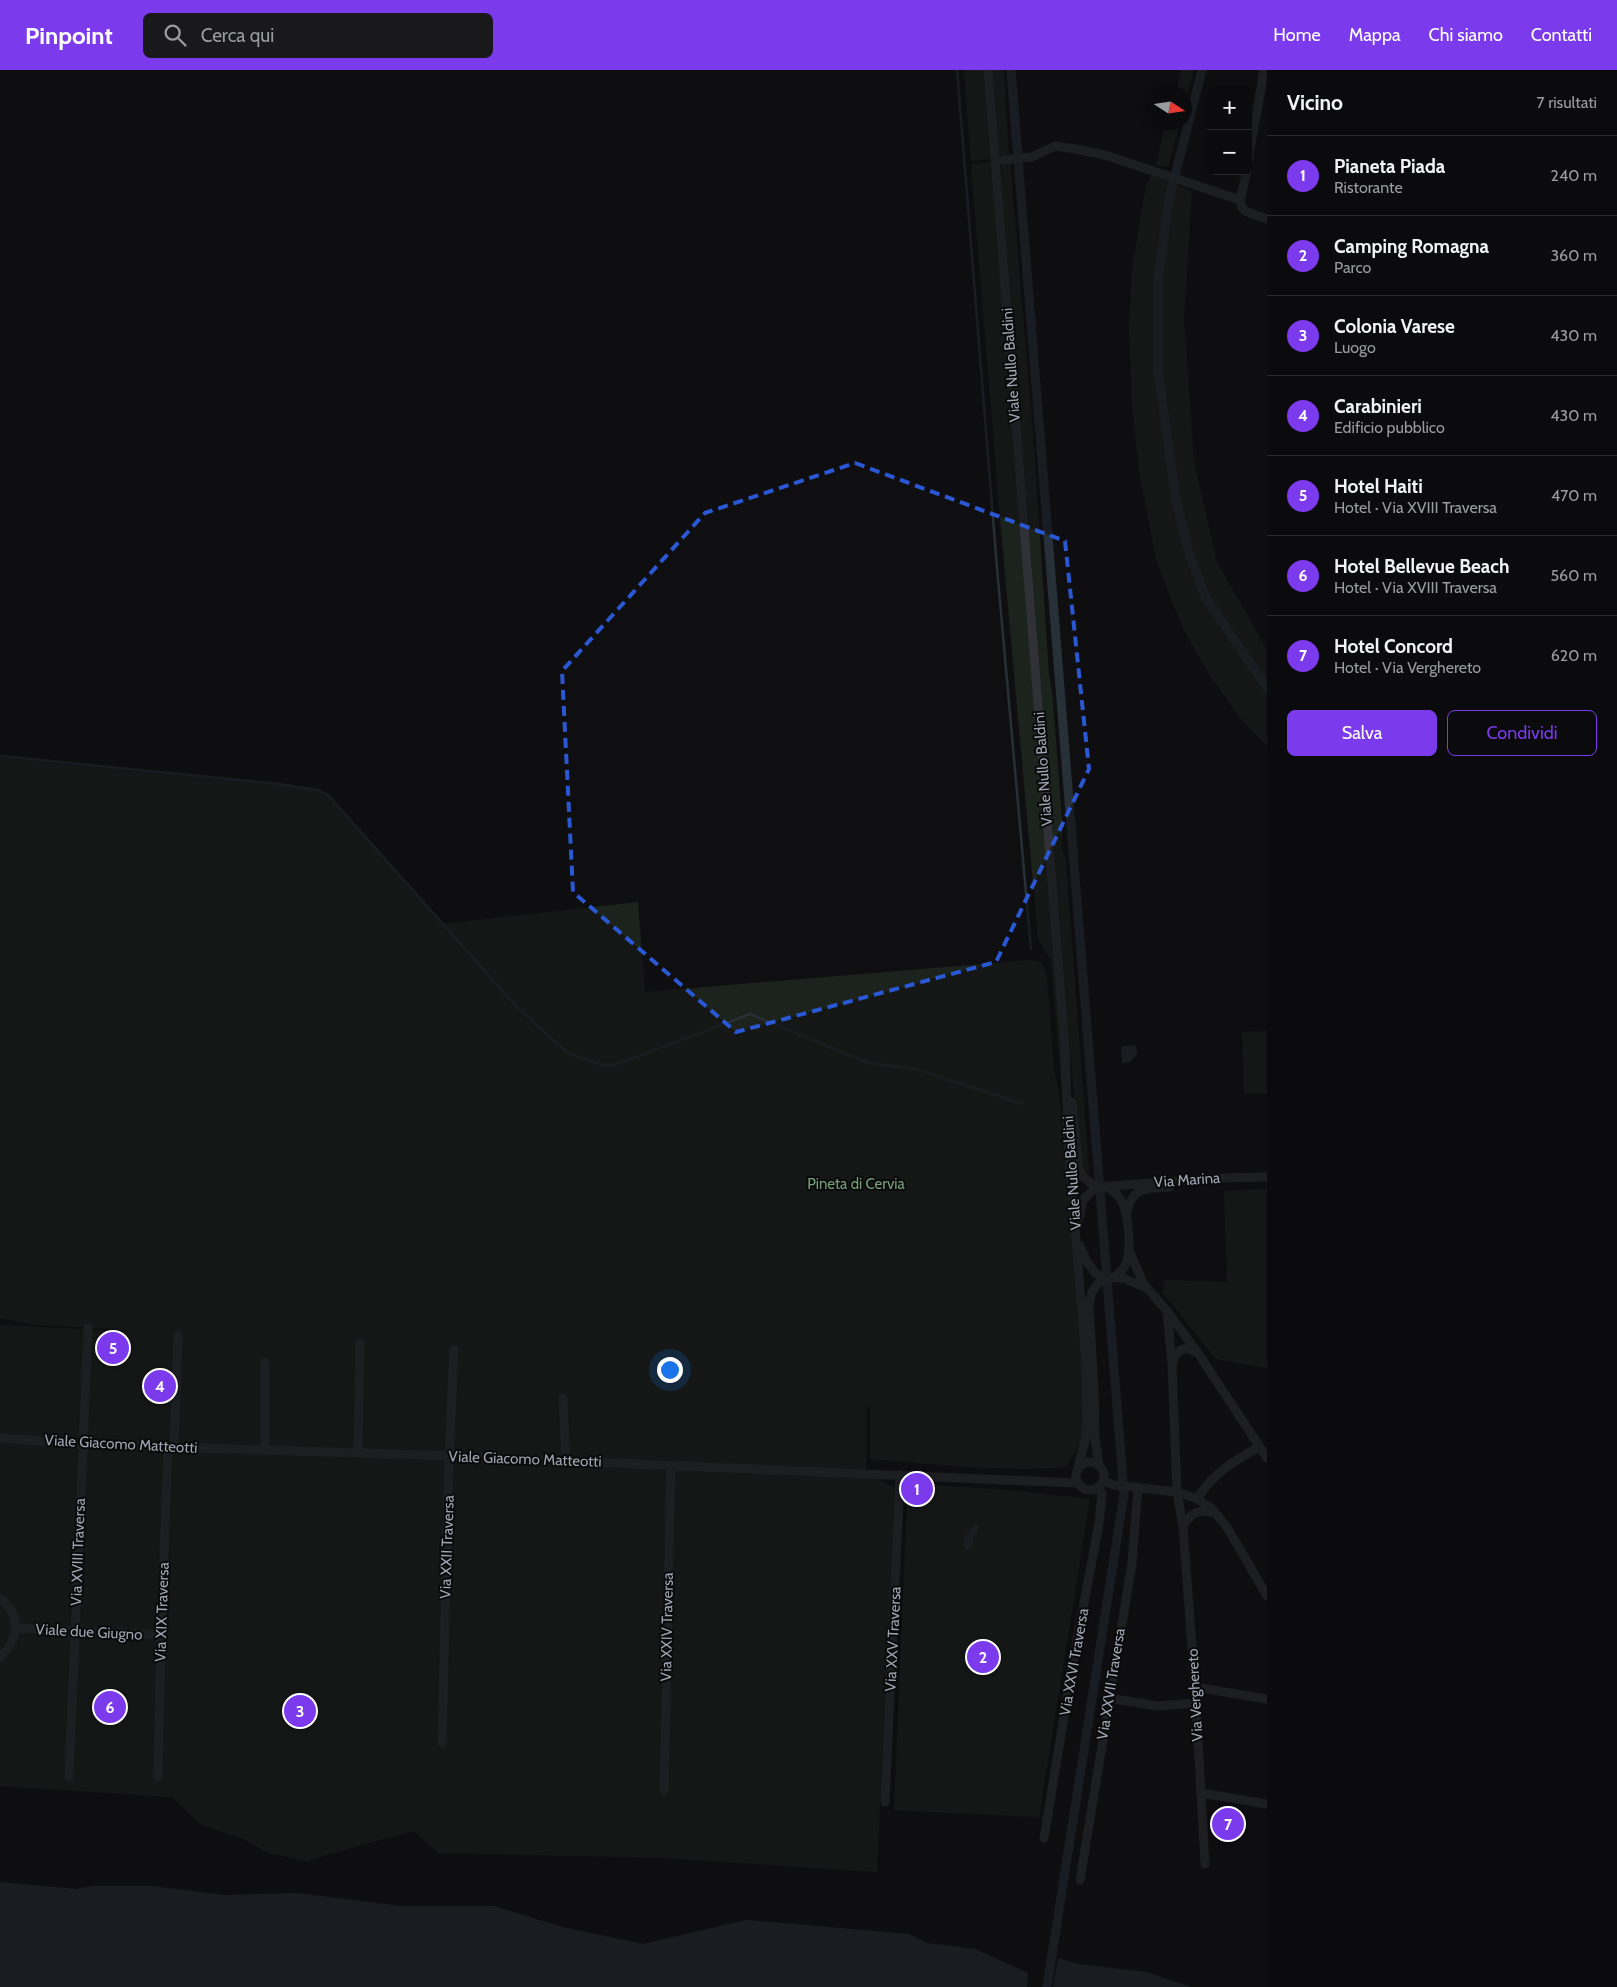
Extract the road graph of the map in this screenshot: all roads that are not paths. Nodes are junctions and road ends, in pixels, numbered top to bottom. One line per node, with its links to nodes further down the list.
1 (988, 70): 4 (street, Viale Nullo Baldini)
2 (1264, 70): 3 (street)
3 (1252, 139)
4 (1000, 160): 6 (street); 8 (street, Viale Nullo Baldini)
5 (1246, 175): 6 (street)
6 (1240, 200): 7 (street)
7 (1267, 219)
8 (1065, 1047): 11 (street); 13 (street, Viale Nullo Baldini)
9 (1267, 1178): 10 (street, Via Marina); 12 (street, Via Marina)
10 (1107, 1186): 11 (street, Via Marina); 12 (street)
11 (1096, 1187): 13 (street)
12 (1126, 1215): 14 (street)
13 (1077, 1235): 15 (street); 38 (street, Viale Nullo Baldini)
14 (1129, 1250): 15 (street); 16 (street)
15 (1110, 1278): 16 (street); 36 (street)
16 (1148, 1289): 17 (street)
17 (1167, 1311): 22 (street); 24 (street, Via Verghereto)
18 (88, 1328): 27 (street, Via XVIII Traversa)
19 (178, 1335): 29 (street, Via XIX Traversa)
20 (360, 1344): 31 (street)
21 (454, 1350): 32 (street, Via XXII Traversa)
22 (1198, 1353): 24 (street); 28 (street)
23 (265, 1362): 30 (street)
24 (1172, 1365): 41 (street, Via Verghereto)
25 (563, 1398): 34 (street)
26 (0, 1438): 27 (street, Viale Giacomo Matteotti)
27 (83, 1444): 29 (street, Viale Giacomo Matteotti); 48 (street, Via XVIII Traversa)
28 (1259, 1446): 33 (street); 42 (street)
29 (171, 1447): 30 (street, Viale Giacomo Matteotti); 49 (street, Via XIX Traversa)
30 (265, 1451): 31 (street, Viale Giacomo Matteotti)
31 (358, 1454): 32 (street, Viale Giacomo Matteotti)
32 (449, 1456): 34 (street, Viale Giacomo Matteotti); 55 (street, Via XXII Traversa)
33 (1266, 1456)
34 (566, 1461): 35 (street, Viale Giacomo Matteotti)
35 (671, 1465): 37 (street, Viale Giacomo Matteotti); 58 (street, Via XXIV Traversa)
36 (1100, 1465): 38 (street); 39 (street)
37 (900, 1475): 38 (street, Viale Giacomo Matteotti); 60 (street, Via XXV Traversa)
38 (1077, 1475): 39 (street)
39 (1101, 1484): 40 (street); 62 (street, Via XXVI Traversa)
40 (1136, 1487): 41 (street); 52 (street, Via XXVII Traversa)
41 (1177, 1492): 42 (street); 44 (street, Via Verghereto)
42 (1197, 1499): 43 (street)
43 (1217, 1514): 44 (street); 45 (street)
44 (1182, 1527): 51 (street, Via Verghereto)
45 (1267, 1596)
46 (0, 1599): 47 (street)
47 (17, 1628): 48 (street, Viale due Giugno); 50 (street)
48 (75, 1632): 49 (street, Viale due Giugno); 56 (street, Via XVIII Traversa)
49 (161, 1635): 57 (street, Via XIX Traversa)
50 (0, 1657)
51 (1195, 1687): 53 (street); 54 (street, Via Verghereto)
52 (1109, 1698): 54 (street); 64 (street, Via XXVII Traversa)
53 (1267, 1700)
54 (1196, 1703): 59 (street, Via Verghereto)
55 (442, 1743)
56 (69, 1776)
57 (158, 1777)
58 (664, 1790)
59 (1201, 1793): 61 (street); 63 (street, Via Verghereto)
60 (885, 1802)
61 (1267, 1804)
62 (1044, 1838)
63 (1205, 1864)
64 (1080, 1880)

